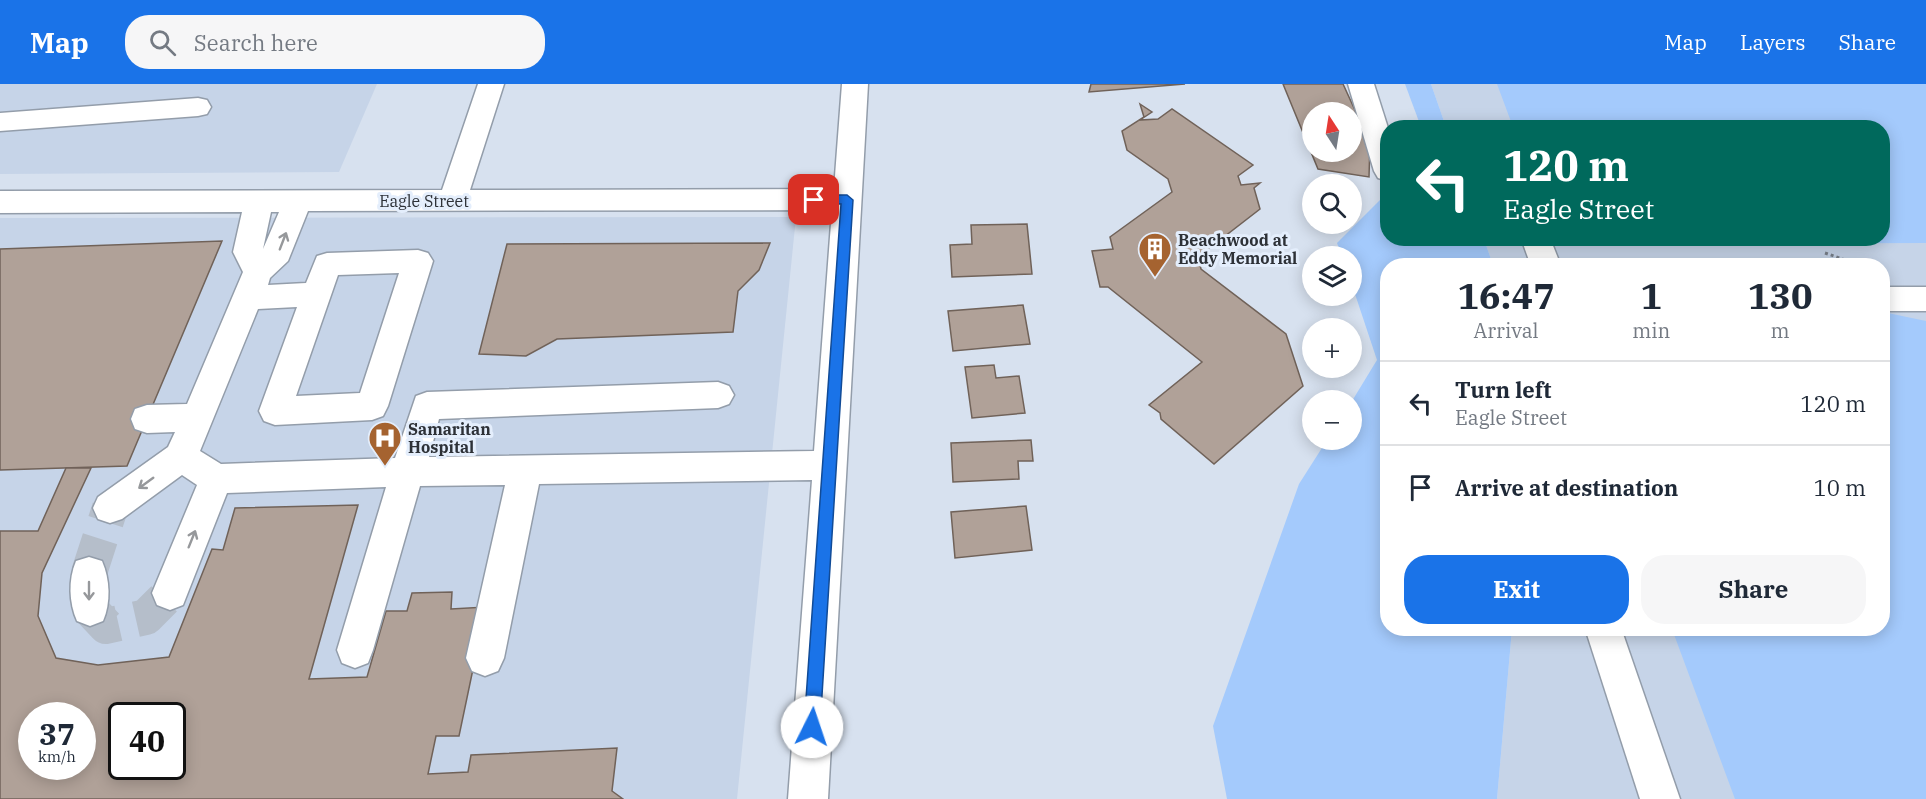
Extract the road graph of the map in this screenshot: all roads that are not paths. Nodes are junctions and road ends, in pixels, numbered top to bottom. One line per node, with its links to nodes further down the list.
1 (491, 84): 8 (street)
2 (855, 84): 7 (street)
3 (1361, 84): 6 (street)
4 (198, 107): 5 (street)
5 (0, 122)
6 (1380, 145)
7 (847, 200): 8 (street, Eagle Street); 20 (street)
8 (452, 201): 11 (street, Eagle Street)
9 (0, 202): 10 (street, Eagle Street)
10 (258, 203): 11 (street, Eagle Street); 12 (street)
11 (297, 203): 12 (street, one-way to 11)
12 (253, 284): 13 (street); 17 (street)
13 (317, 295): 13 (street)
14 (1890, 298): 15 (street)
15 (1926, 299)
16 (718, 395): 22 (street)
17 (197, 417): 18 (street); 19 (street)
18 (147, 418)
19 (181, 457): 23 (street); 24 (street, one-way to 24)
20 (830, 465): 21 (street); 31 (street)
21 (525, 470): 22 (street); 30 (street)
22 (407, 472): 23 (street); 29 (street)
23 (216, 479): 26 (street, one-way to 23)
24 (110, 508)
25 (89, 573): 27 (street, one-way to 27)
26 (170, 593)
27 (90, 609)
28 (1606, 636): 32 (street)
29 (355, 650)
30 (485, 658)
31 (808, 799)
32 (1660, 799)

